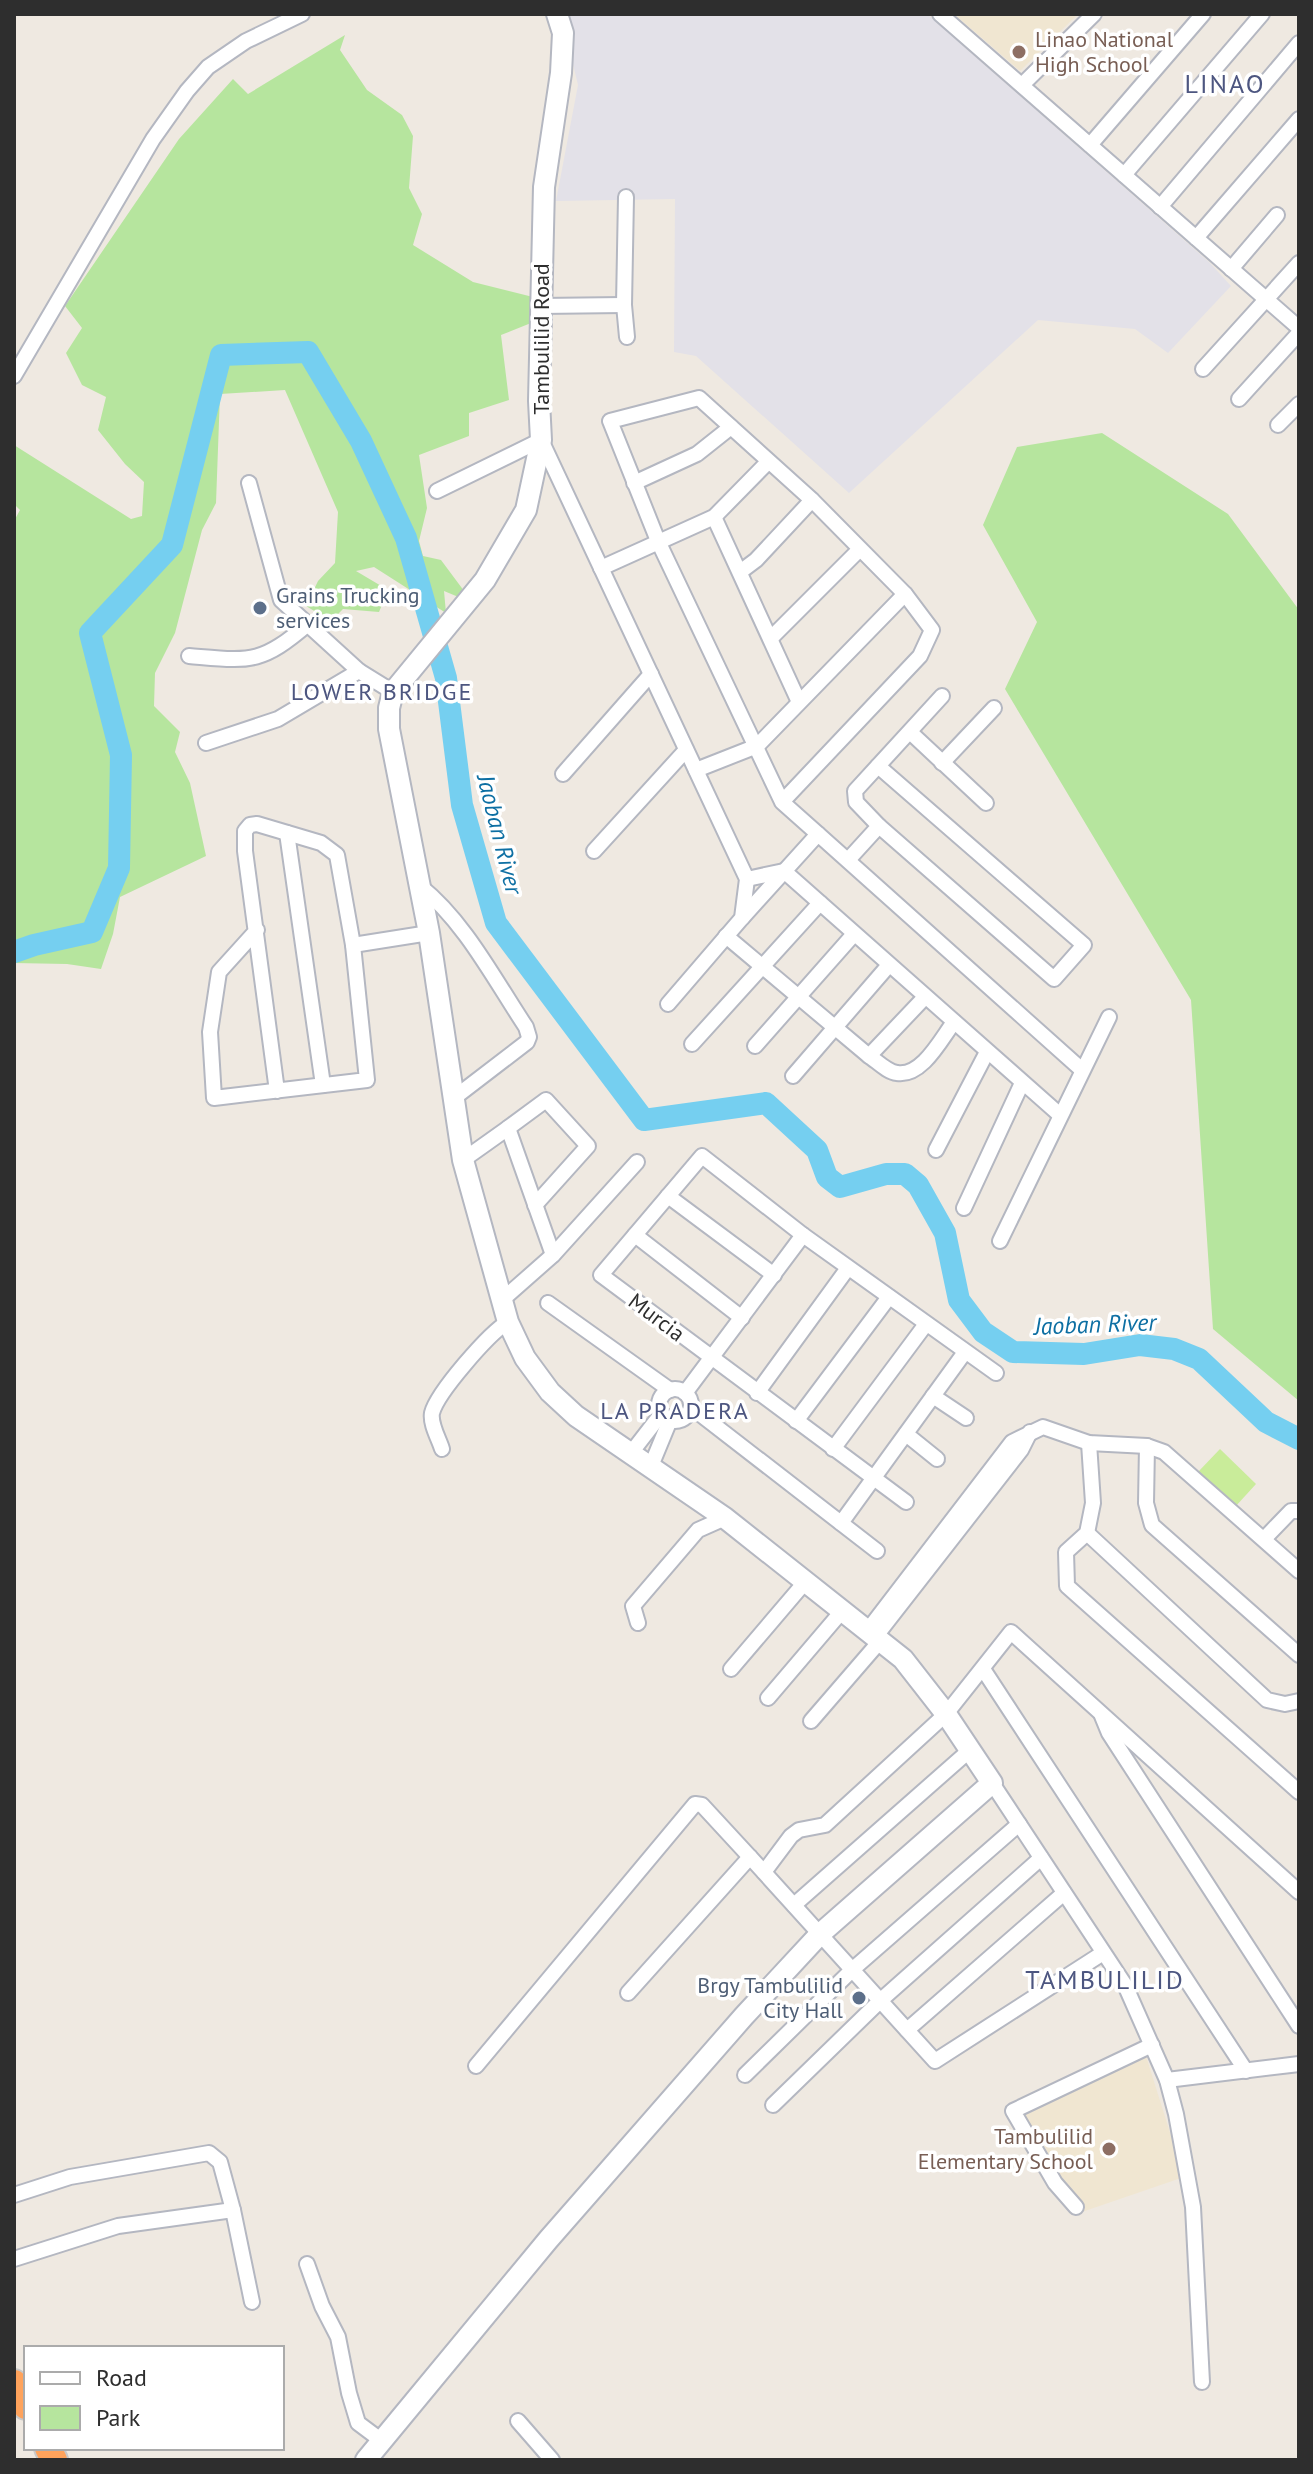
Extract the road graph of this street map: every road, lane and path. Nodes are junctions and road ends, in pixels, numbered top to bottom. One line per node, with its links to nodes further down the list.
1 (302, 14): 24 (street)
2 (557, 14): 20 (street, Tambulilid Road)
3 (940, 14): 8 (street)
4 (1094, 14): 8 (street)
5 (1203, 14): 10 (street)
6 (1262, 14): 11 (street)
7 (1299, 43): 13 (street)
8 (1022, 85): 10 (street)
9 (1299, 119): 15 (street)
10 (1090, 145): 11 (street)
11 (1124, 175): 13 (street)
12 (626, 197): 19 (street)
13 (1160, 207): 15 (street)
14 (1277, 215): 17 (street)
15 (1196, 238): 17 (street)
16 (1299, 263): 18 (street)
17 (1231, 269): 18 (street)
18 (1266, 300): 21 (street); 23 (street)
19 (624, 305): 20 (street); 22 (street)
20 (540, 306): 29 (street, Tambulilid Road)
21 (1299, 331): 25 (street)
22 (627, 337)
23 (1203, 369)
24 (14, 376)
25 (1239, 399)
26 (1299, 404): 27 (street)
27 (1278, 425)
28 (731, 427): 30 (street); 32 (street); 32 (street)
29 (541, 440): 33 (street); 38 (street); 46 (street, Tambulilid Road)
30 (768, 462): 34 (street); 35 (street)
31 (249, 483): 41 (street)
32 (634, 483): 36 (street)
33 (437, 491)
34 (812, 500): 37 (street); 39 (street)
35 (714, 517): 36 (street); 39 (street)
36 (658, 541): 38 (street); 52 (street)
37 (859, 550): 40 (street); 42 (street)
38 (601, 568): 45 (street)
39 (740, 572): 42 (street)
40 (905, 594): 48 (street); 58 (street)
41 (308, 624): 43 (street); 44 (street)
42 (771, 638): 48 (street)
43 (189, 656)
44 (359, 671): 46 (street); 51 (street)
45 (651, 674): 53 (street); 57 (street)
46 (393, 692): 67 (street)
47 (942, 696): 50 (street)
48 (799, 702): 52 (street)
49 (994, 708): 54 (street)
50 (910, 732): 54 (street); 55 (street)
51 (206, 743)
52 (757, 746): 56 (street); 58 (street)
53 (686, 750): 56 (street); 63 (street)
54 (942, 763): 59 (street)
55 (878, 766): 60 (street); 60 (street)
56 (696, 770): 66 (street)
57 (563, 774)
58 (782, 802): 62 (street)
59 (986, 803)
60 (879, 826): 64 (street)
61 (287, 833): 70 (street); 74 (street); 90 (street)
62 (818, 834): 64 (street); 65 (street)
63 (594, 851)
64 (848, 860): 87 (street)
65 (784, 871): 66 (street); 68 (street); 69 (street)
66 (747, 879): 69 (street)
67 (420, 886): 71 (street); 92 (street)
68 (820, 903): 72 (street); 76 (street)
69 (742, 918): 73 (street)
70 (257, 930): 91 (street); 91 (street)
71 (429, 933): 74 (street); 92 (street)
72 (854, 934): 75 (street); 77 (street)
73 (726, 936): 76 (street); 79 (street)
74 (353, 945): 90 (street)
75 (889, 965): 78 (street); 82 (street)
76 (761, 966): 77 (street); 83 (street)
77 (798, 997): 82 (street); 84 (street)
78 (925, 997): 81 (street); 86 (street)
79 (668, 1004)
80 (1109, 1017): 87 (street)
81 (954, 1022): 85 (street); 86 (street)
82 (836, 1029): 86 (street); 88 (street)
83 (692, 1044)
84 (755, 1046)
85 (987, 1052): 89 (street); 95 (street)
86 (869, 1056)
87 (1082, 1070): 93 (street)
88 (793, 1076)
89 (1022, 1083): 93 (street); 100 (street)
90 (323, 1085): 91 (street)
91 (277, 1091)
92 (454, 1098): 96 (street)
93 (1060, 1115): 103 (street)
94 (508, 1128): 96 (street); 99 (street); 99 (street)
95 (936, 1150)
96 (463, 1160): 108 (street)
97 (637, 1162): 104 (street)
98 (668, 1196): 101 (street); 102 (street); 106 (street)
99 (535, 1205): 104 (street)
100 (964, 1208)
101 (635, 1235): 110 (street); 114 (street, Murcia)
102 (803, 1235): 105 (street); 106 (street)
103 (1000, 1241)
104 (553, 1255): 108 (street)
105 (848, 1268): 107 (street); 116 (street)
106 (774, 1275): 110 (street)
107 (889, 1297): 112 (street); 121 (street)
108 (502, 1300): 111 (street)
109 (548, 1303): 118 (street)
110 (742, 1318): 114 (street)
111 (508, 1322): 125 (street); 127 (street)
112 (926, 1324): 113 (street); 126 (street)
113 (965, 1352): 115 (street); 117 (street)
114 (713, 1360): 116 (street, Murcia); 118 (street)
115 (996, 1373)
116 (757, 1393): 121 (street, Murcia)
117 (933, 1396): 120 (street); 122 (street)
118 (682, 1397): 119 (street); 119 (street); 134 (street)
119 (666, 1417): 127 (street); 129 (street)
120 (966, 1418)
121 (796, 1421): 126 (street, Murcia)
122 (906, 1434): 128 (street); 130 (street)
123 (1089, 1443): 124 (street); 135 (street); 142 (street)
124 (1147, 1446): 136 (street); 143 (street)
125 (442, 1449)
126 (833, 1449): 130 (street, Murcia)
127 (631, 1453): 129 (street)
128 (937, 1459)
129 (651, 1466): 133 (street)
130 (873, 1479): 131 (street, Murcia); 134 (street)
131 (906, 1502)
132 (1299, 1511): 136 (street)
133 (725, 1518): 139 (street); 141 (street)
134 (841, 1523): 137 (street)
135 (1087, 1533): 147 (street); 153 (street)
136 (1264, 1539): 138 (street)
137 (877, 1551)
138 (1299, 1571)
139 (806, 1581): 140 (street); 144 (street)
140 (843, 1610): 142 (street); 146 (street)
141 (638, 1623)
142 (875, 1635): 149 (street); 150 (street)
143 (1299, 1655)
144 (731, 1669)
145 (983, 1669): 148 (street); 149 (street); 171 (street)
146 (768, 1698)
147 (1299, 1701)
148 (1101, 1713): 158 (street); 166 (street)
149 (946, 1714): 151 (street); 157 (street)
150 (811, 1721)
151 (970, 1750): 152 (street); 160 (street)
152 (992, 1783): 154 (street); 161 (street)
153 (1296, 1784)
154 (1019, 1824): 156 (street); 163 (street)
155 (750, 1857): 157 (street); 164 (street); 170 (street)
156 (1041, 1858): 159 (street); 165 (street)
157 (764, 1872): 160 (street)
158 (1299, 1892)
159 (1064, 1893): 162 (street); 167 (street)
160 (794, 1905): 161 (street)
161 (820, 1934): 163 (street); 185 (street)
162 (1103, 1953): 167 (street); 168 (street)
163 (853, 1969): 165 (street); 172 (street)
164 (628, 1993)
165 (881, 2000): 167 (street); 174 (street)
166 (1299, 2026)
167 (907, 2030)
168 (1152, 2045): 173 (street); 176 (street)
169 (1299, 2064): 171 (street)
170 (476, 2066)
171 (1246, 2071): 173 (street)
172 (745, 2075)
173 (1167, 2080): 181 (street)
174 (773, 2105)
175 (14, 2195): 177 (street)
176 (1076, 2207)
177 (233, 2210): 178 (street); 180 (street)
178 (14, 2259)
179 (307, 2264): 185 (street)
180 (252, 2302)
181 (1202, 2382)
182 (14, 2383): 183 (highway)
183 (24, 2402)
184 (518, 2421): 187 (street)
185 (382, 2441): 186 (street)
186 (366, 2460)
187 (552, 2460)

